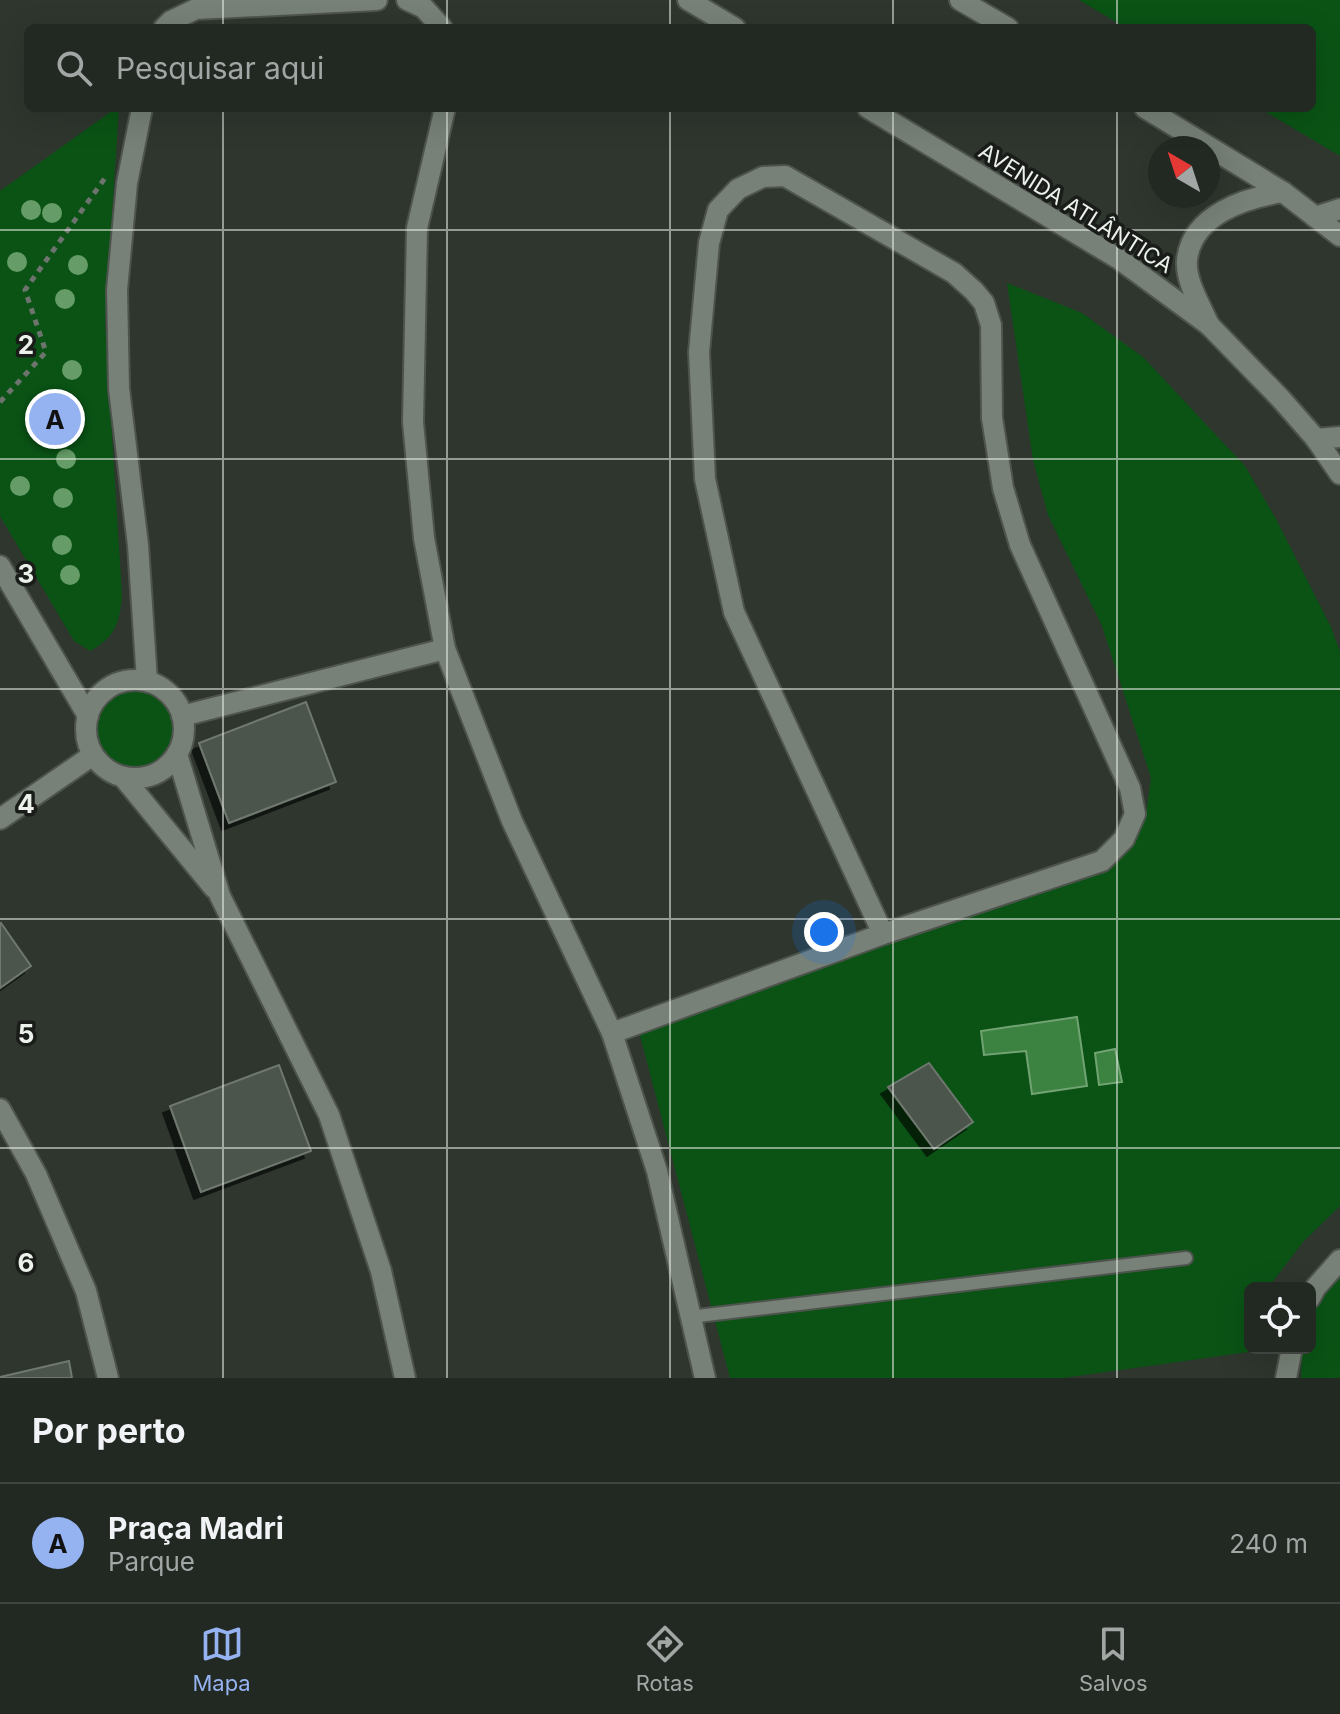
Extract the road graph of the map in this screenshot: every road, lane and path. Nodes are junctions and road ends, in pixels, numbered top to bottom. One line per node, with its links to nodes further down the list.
1 (377, 0): 5 (street)
2 (407, 0): 6 (street)
3 (688, 0): 7 (street)
4 (960, 0): 8 (street)
5 (168, 24)
6 (438, 24)
7 (728, 24)
8 (1001, 24)
9 (141, 112): 25 (street)
10 (444, 112): 24 (street)
11 (875, 112): 18 (street, AVENIDA ATLÂNTICA)
12 (1152, 112): 14 (street)
13 (112, 168): 19 (path)
14 (1283, 192): 16 (street); 18 (street)
15 (1340, 209): 16 (street)
16 (1315, 217): 17 (street)
17 (1340, 236)
18 (1209, 325): 21 (street, AVENIDA ATLÂNTICA)
19 (0, 402)
20 (1340, 437): 21 (street)
21 (1316, 439): 22 (street, AVENIDA ATLÂNTICA)
22 (1340, 474)
23 (0, 566): 26 (street)
24 (445, 649): 27 (street); 34 (street)
25 (147, 681): 26 (street); 27 (street)
26 (88, 716): 29 (street)
27 (182, 716): 28 (street)
28 (177, 754): 30 (street); 32 (street)
29 (93, 755): 30 (street); 31 (street)
30 (123, 777): 32 (street)
31 (0, 819)
32 (220, 896): 42 (street)
33 (883, 934): 33 (street); 34 (street)
34 (612, 1033): 39 (street)
35 (0, 1109): 41 (street)
36 (1186, 1258): 39 (lane)
37 (1340, 1260): 38 (street)
38 (1316, 1287)
39 (689, 1317): 43 (street)
40 (1291, 1354): 44 (street)
41 (108, 1378)
42 (405, 1378)
43 (705, 1378)
44 (1286, 1378)

